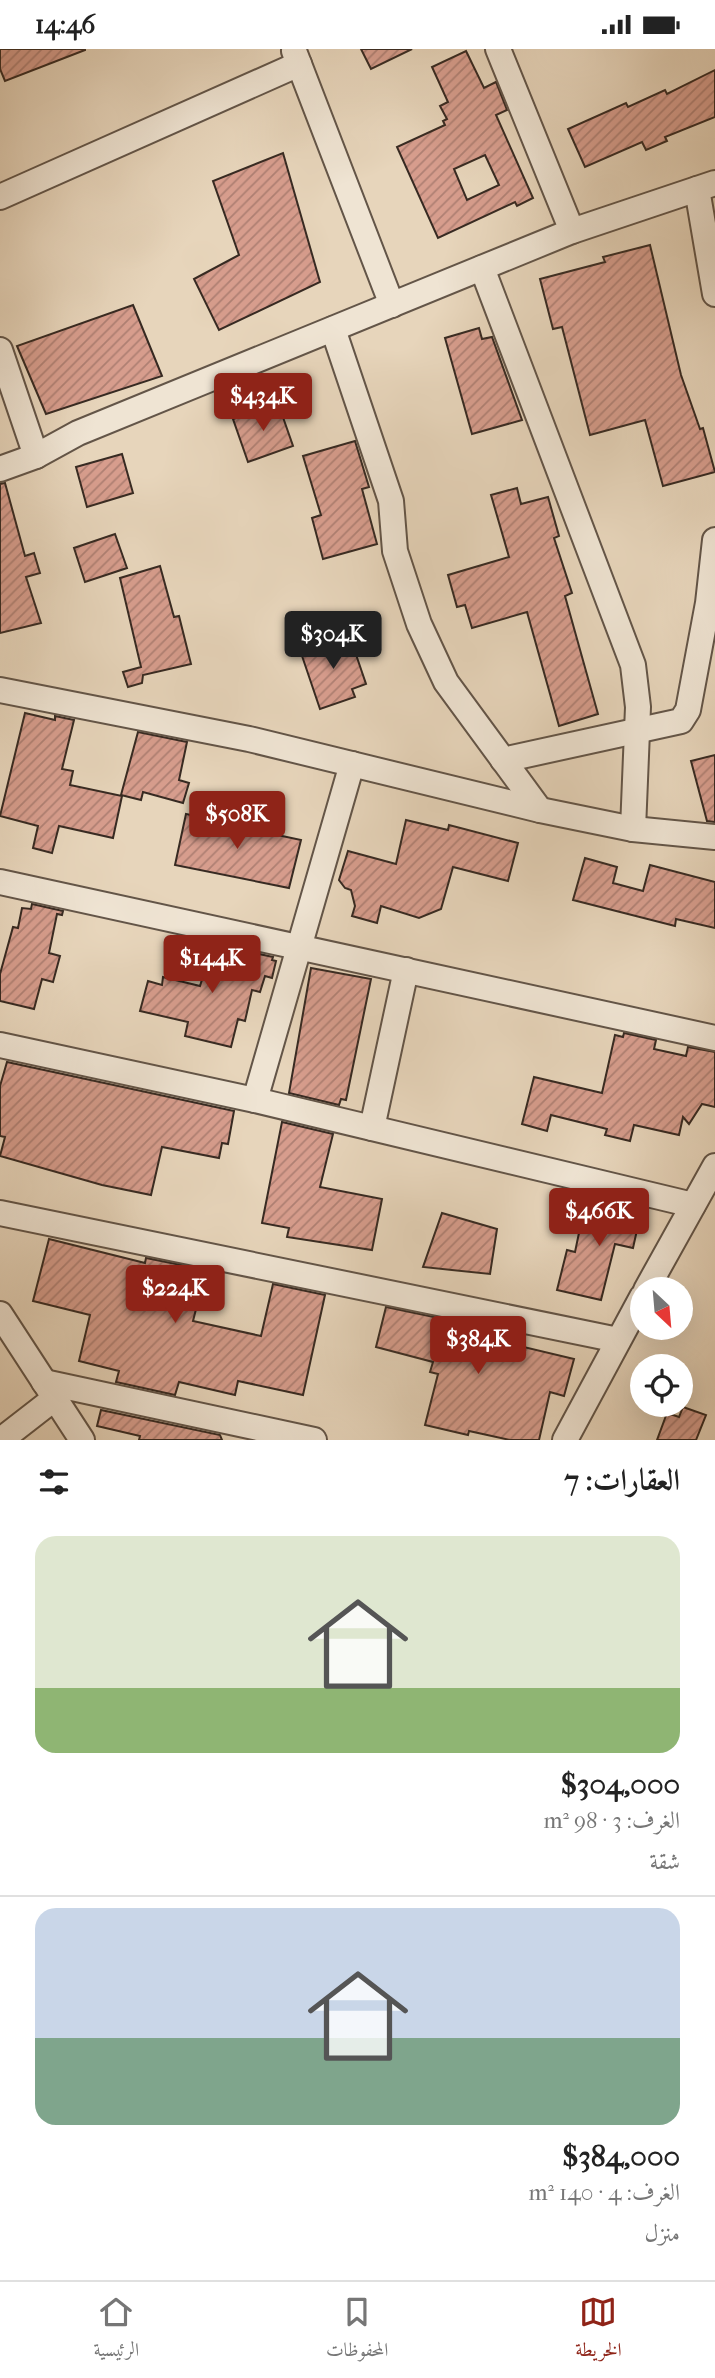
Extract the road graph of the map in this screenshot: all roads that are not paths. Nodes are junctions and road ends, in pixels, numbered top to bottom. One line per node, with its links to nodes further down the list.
1 (499, 50): 5 (street)
2 (296, 56): 4 (street); 8 (street)
3 (706, 186): 5 (street); 7 (street)
4 (0, 197)
5 (572, 231): 6 (street)
6 (482, 268): 8 (street); 15 (street)
7 (715, 294)
8 (392, 305): 9 (street)
9 (332, 329): 11 (street); 16 (street)
10 (0, 350): 11 (street)
11 (36, 456): 12 (street)
12 (0, 469)
13 (715, 540): 15 (street)
14 (0, 690): 17 (street)
15 (637, 733): 16 (street); 19 (street)
16 (503, 759): 18 (street)
17 (352, 764): 18 (street); 22 (street)
18 (540, 810): 19 (street)
19 (633, 829): 20 (street)
20 (715, 837)
21 (0, 882): 22 (street)
22 (298, 946): 23 (street); 26 (street)
23 (406, 970): 24 (street); 27 (street)
24 (715, 1038)
25 (0, 1045): 26 (street)
26 (255, 1100): 27 (street)
27 (372, 1128): 29 (street)
28 (715, 1166): 29 (street)
29 (693, 1205): 31 (street)
30 (0, 1213): 34 (street)
31 (653, 1277)
32 (0, 1314): 35 (street)
33 (630, 1318): 34 (street)
34 (618, 1340): 39 (street)
35 (49, 1390): 36 (street); 37 (street); 38 (street)
36 (1, 1440)
37 (82, 1440)
38 (314, 1440)
39 (565, 1440)

